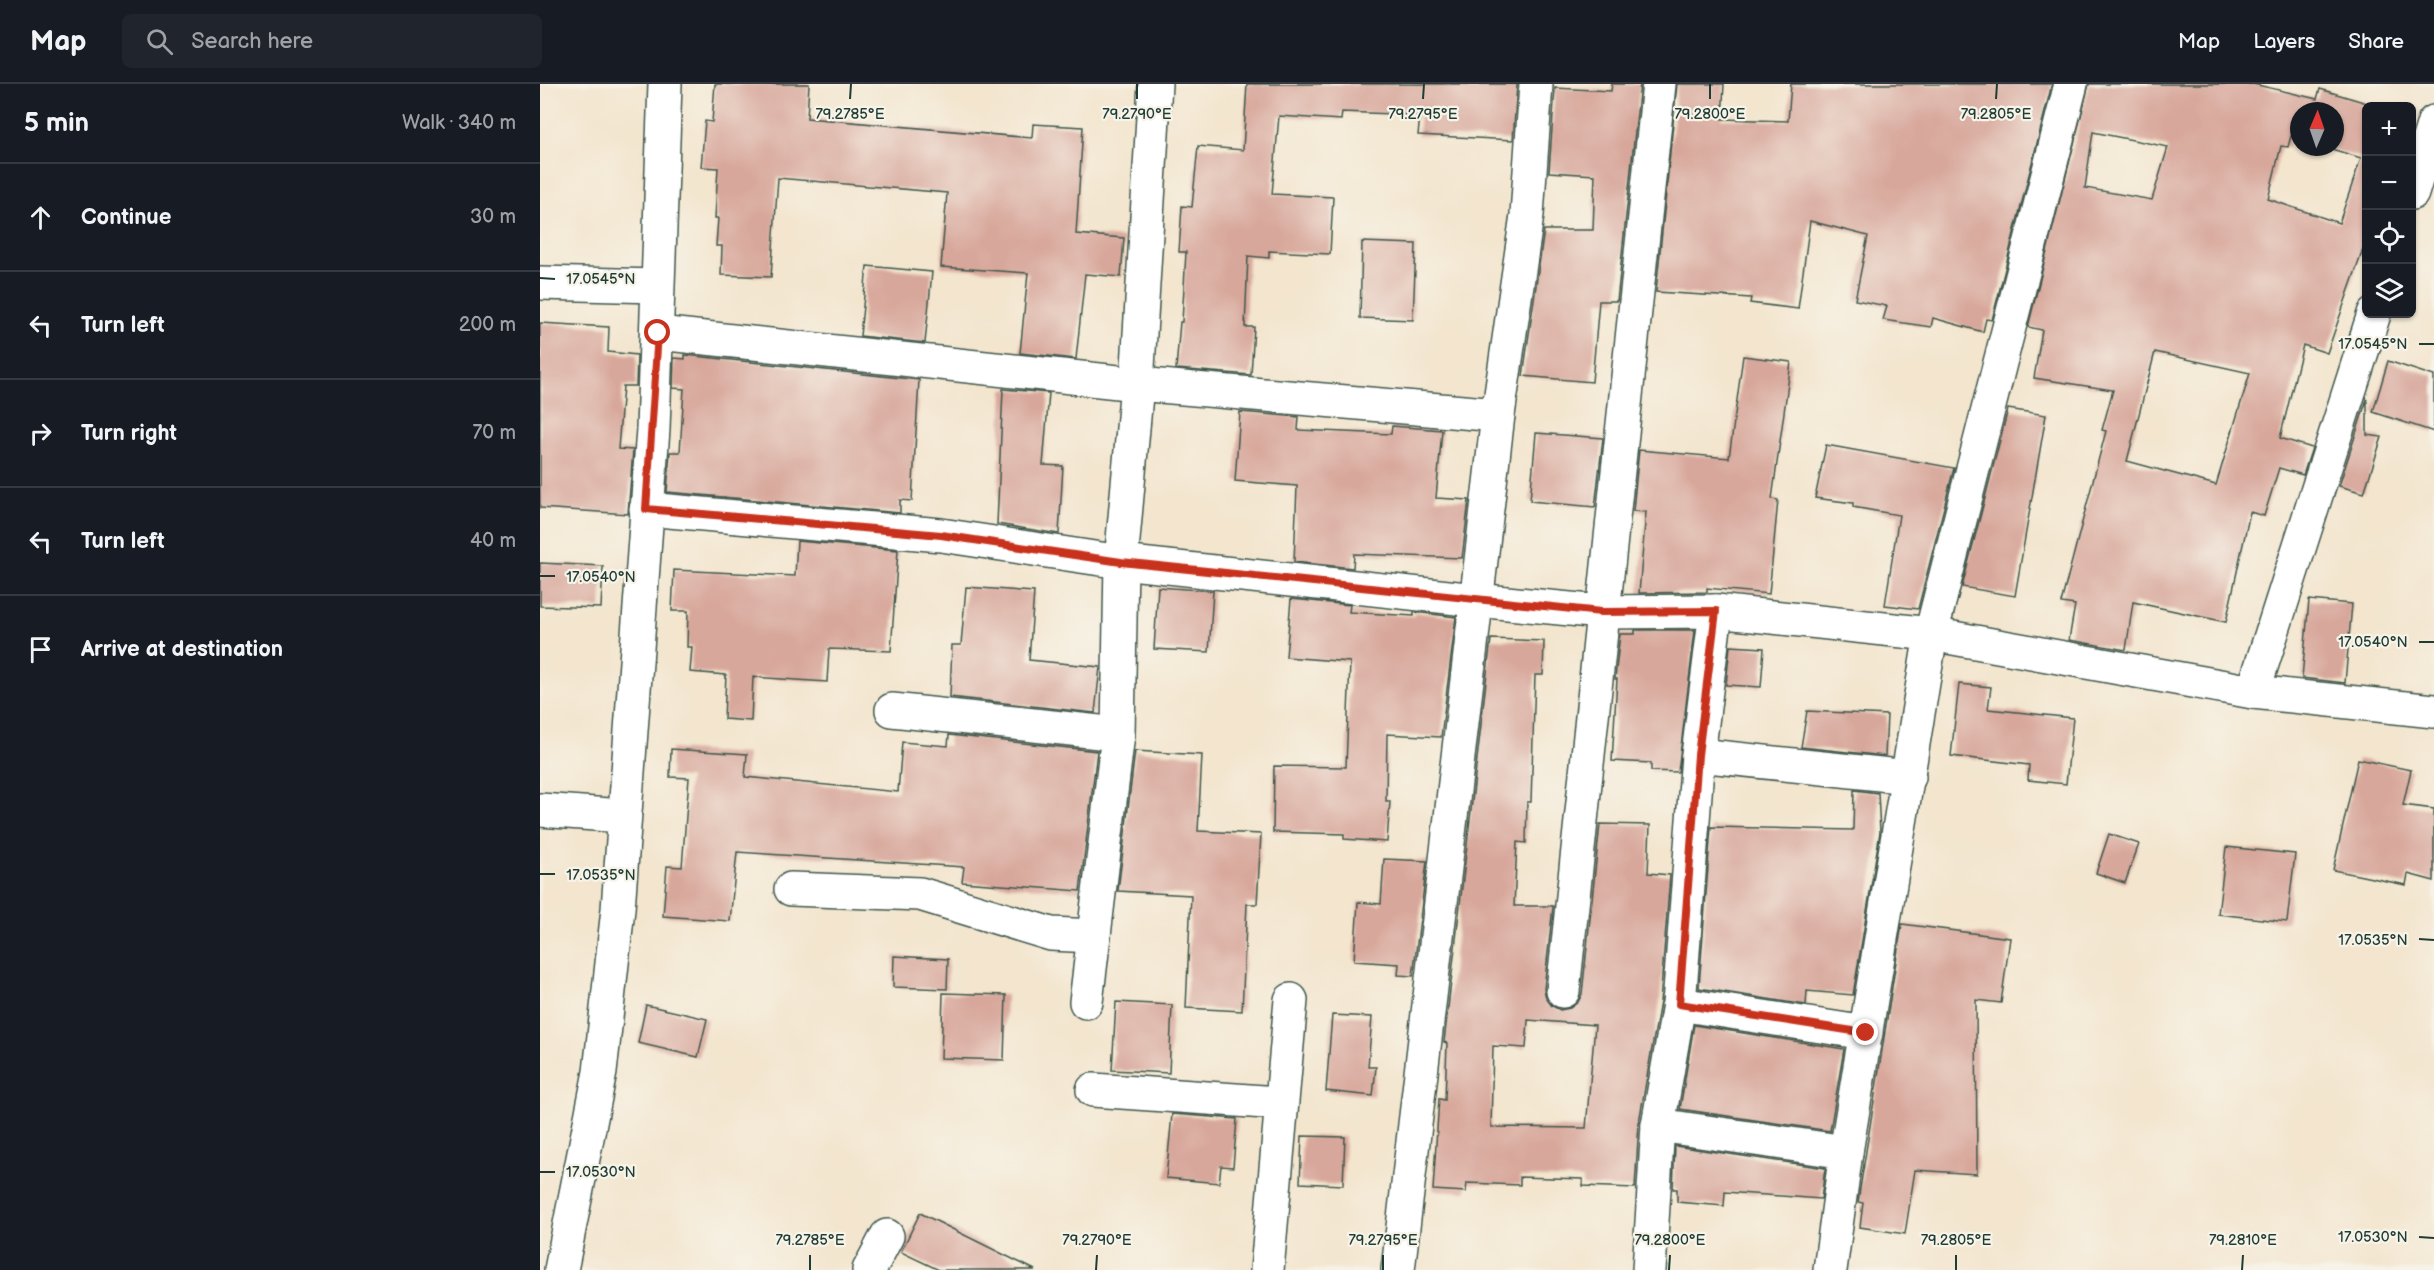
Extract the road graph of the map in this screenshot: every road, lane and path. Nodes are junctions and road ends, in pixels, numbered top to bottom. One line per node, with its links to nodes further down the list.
1 (664, 84): 9 (street)
2 (1155, 84): 12 (street)
3 (1536, 84): 13 (street)
4 (1659, 84): 18 (street)
5 (2071, 84): 19 (street)
6 (2434, 122): 7 (street)
7 (2416, 181)
8 (540, 283): 9 (street)
9 (657, 286): 11 (street)
10 (2373, 318): 20 (street)
11 (658, 333): 12 (street); 14 (street)
12 (1137, 384): 13 (street); 15 (street)
13 (1498, 415): 16 (street)
14 (646, 509): 15 (street); 27 (street)
15 (1121, 562): 16 (street); 23 (street)
16 (1476, 600): 18 (street); 43 (street)
17 (1716, 611): 18 (street); 19 (street); 24 (street)
18 (1601, 612): 30 (street)
19 (1931, 634): 20 (street); 25 (street)
20 (2253, 692): 22 (street)
21 (892, 710): 23 (street)
22 (2434, 711)
23 (1118, 734): 29 (street)
24 (1698, 755): 25 (street); 33 (street)
25 (1909, 777): 34 (street)
26 (540, 810): 27 (street)
27 (623, 816): 40 (street)
28 (791, 888): 29 (street)
29 (1094, 936): 32 (street)
30 (1563, 990)
31 (1291, 1000): 36 (street)
32 (1086, 1002)
33 (1679, 1004): 34 (street); 37 (street)
34 (1866, 1033): 38 (street)
35 (1093, 1090): 36 (street)
36 (1280, 1103): 42 (street)
37 (1658, 1125): 38 (street); 44 (street)
38 (1846, 1152): 45 (street)
39 (887, 1236): 41 (street)
40 (561, 1270)
41 (869, 1270)
42 (1267, 1270)
43 (1398, 1270)
44 (1649, 1270)
45 (1830, 1270)

